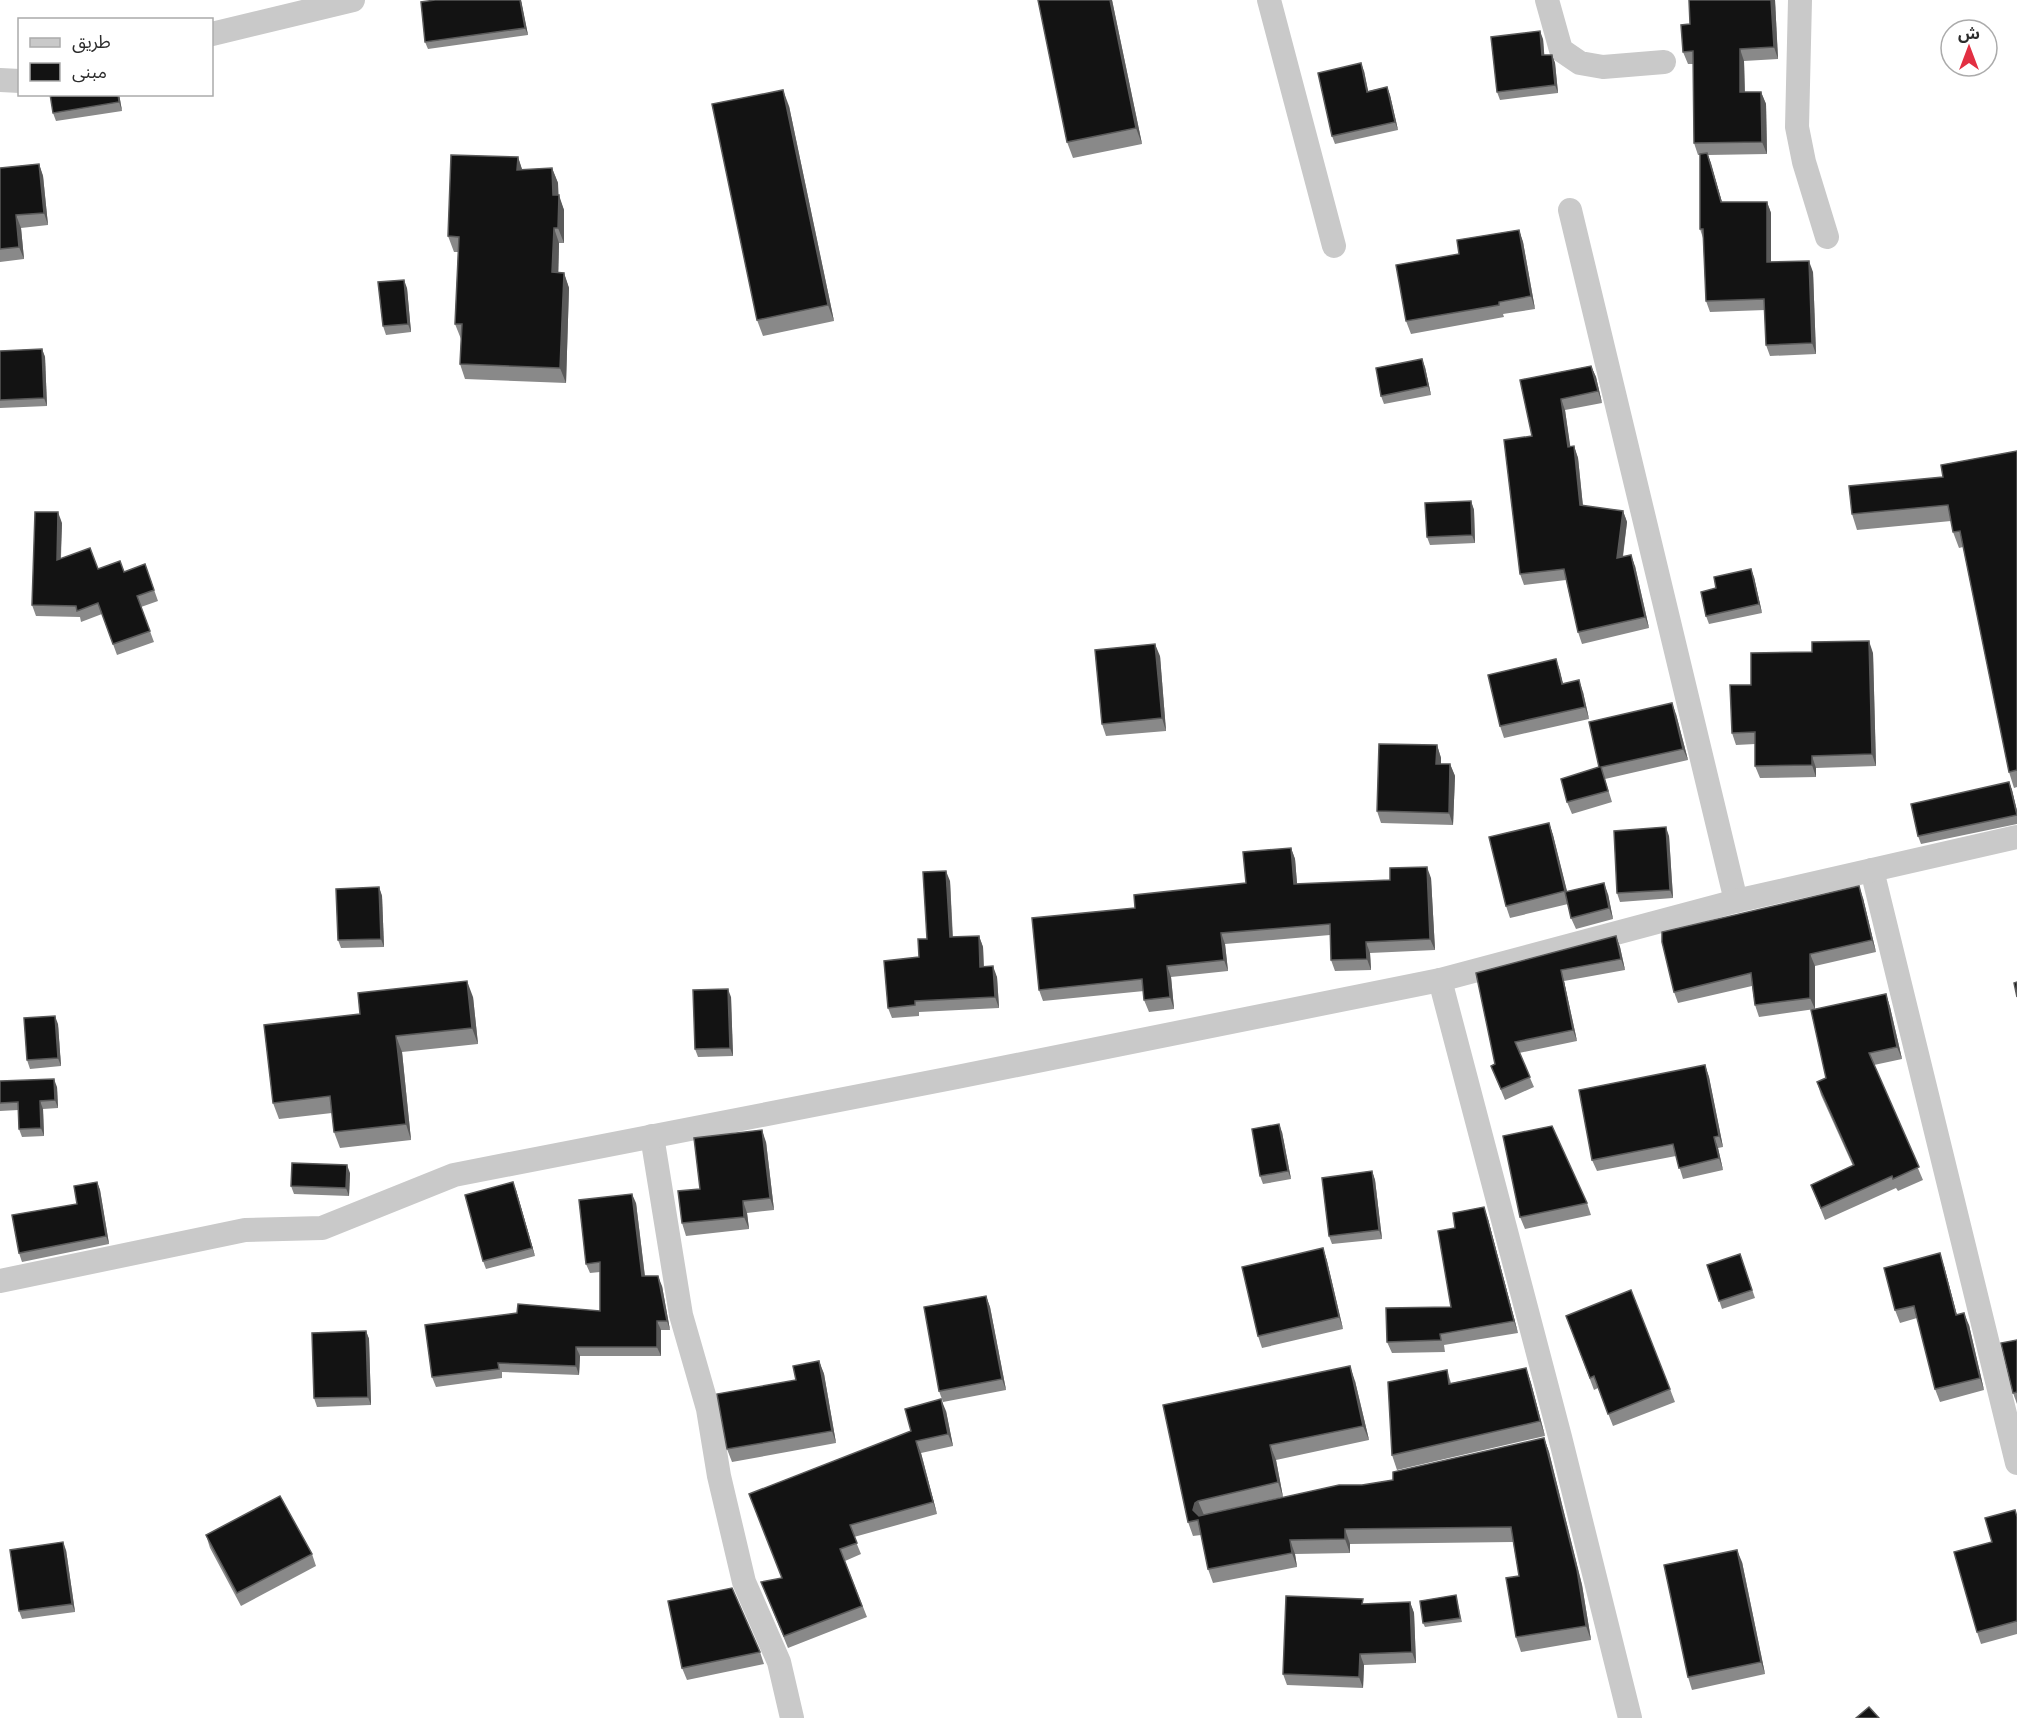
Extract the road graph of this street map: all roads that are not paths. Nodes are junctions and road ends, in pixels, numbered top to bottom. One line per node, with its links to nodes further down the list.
1 (353, 0): 5 (street)
2 (1269, 0): 11 (street)
3 (1547, 0): 6 (street)
4 (1800, 0): 10 (street)
5 (213, 34)
6 (1664, 62)
7 (0, 80): 8 (street)
8 (18, 81)
9 (1570, 210): 14 (street)
10 (1827, 237)
11 (1334, 246)
12 (2017, 837): 13 (street)
13 (1872, 870): 14 (street); 18 (street)
14 (1736, 901): 15 (street)
15 (1440, 980): 16 (street); 20 (street)
16 (652, 1136): 17 (street); 19 (street)
17 (0, 1281)
18 (2017, 1463)
19 (792, 1718)
20 (1630, 1718)

